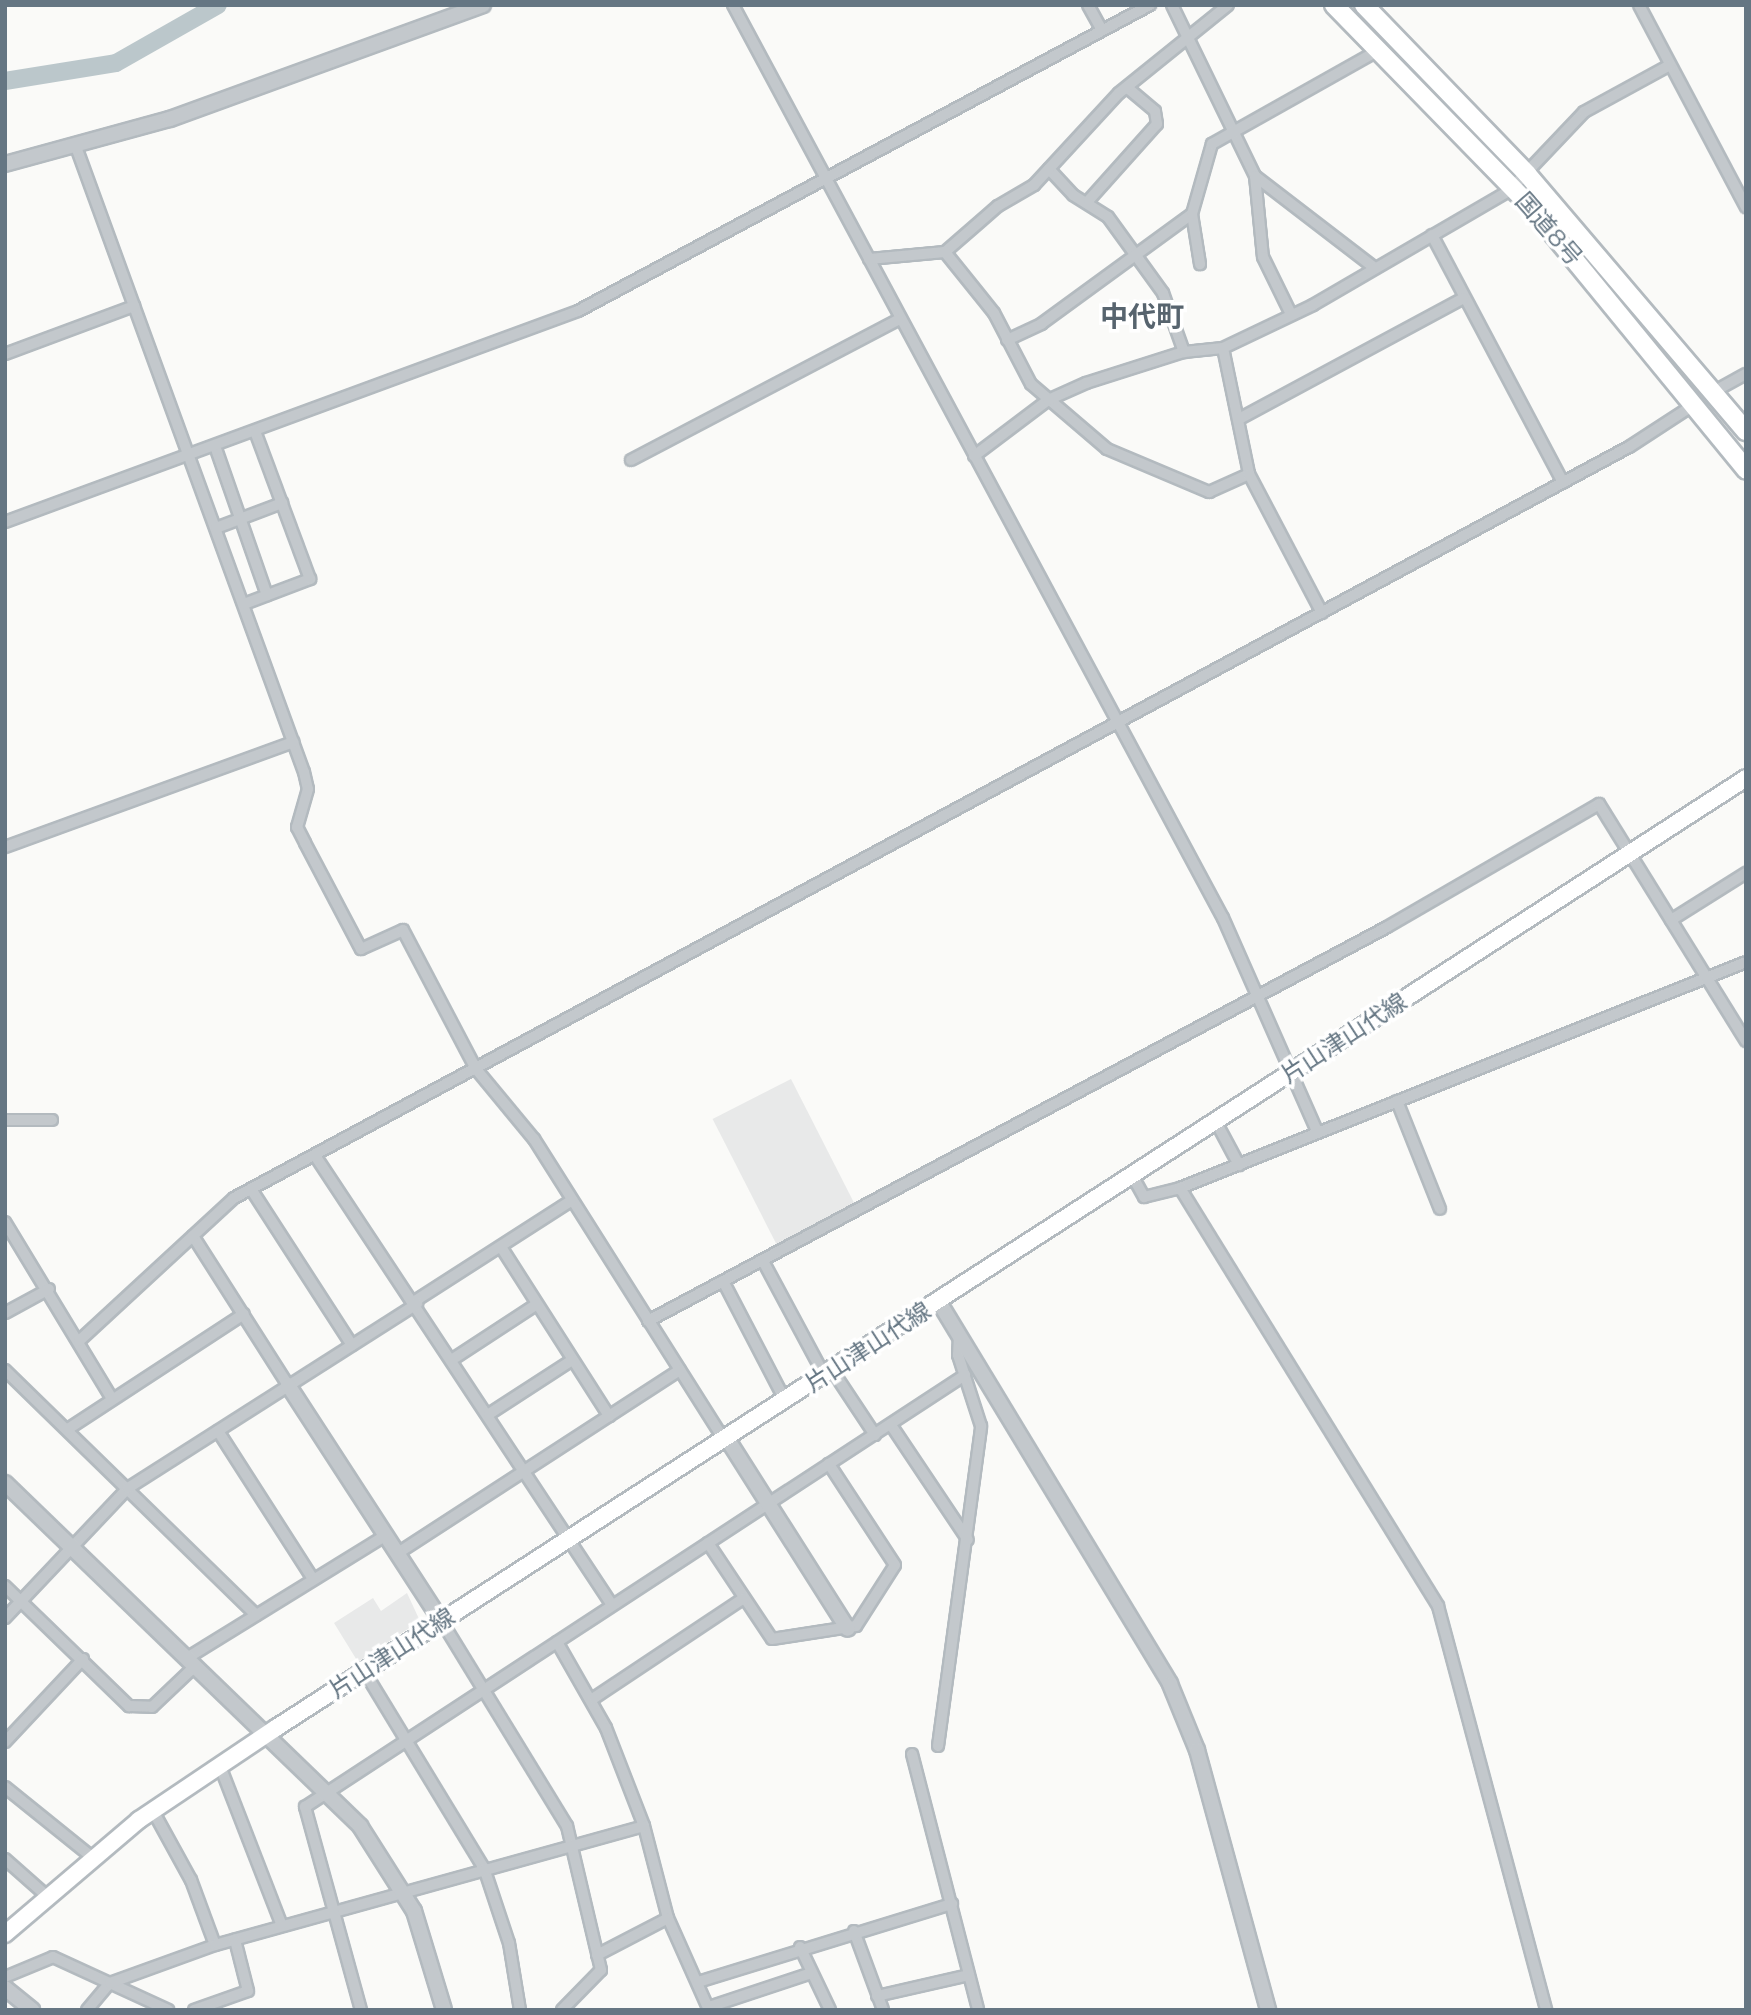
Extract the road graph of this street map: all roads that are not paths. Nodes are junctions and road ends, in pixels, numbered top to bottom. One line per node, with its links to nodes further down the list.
1 (483, 5): 16 (street)
2 (733, 5): 21 (street)
3 (1088, 5): 10 (street)
4 (1150, 5): 10 (street)
5 (1172, 5): 11 (street)
6 (1228, 5): 11 (street)
7 (1334, 5): 12 (highway, 国道8号)
8 (1364, 5): 19 (highway, 国道8号)
9 (1639, 5): 13 (street)
10 (1102, 30): 21 (street)
11 (1187, 39): 14 (street); 15 (street)
12 (1379, 50): 15 (street); 22 (highway, 国道8号)
13 (1671, 65): 19 (street); 24 (street)
14 (1129, 89): 18 (street); 23 (street)
15 (1234, 133): 20 (street); 25 (street)
16 (75, 144): 17 (street); 33 (street)
17 (5, 164)
18 (1049, 169): 23 (street); 27 (street)
19 (1527, 174): 22 (street); 41 (highway, 国道8号)
20 (1255, 176): 31 (street); 34 (street)
21 (826, 180): 29 (street); 45 (street)
22 (1513, 188): 26 (street); 43 (highway, 国道8号)
23 (1089, 200): 28 (street)
24 (1746, 207)
25 (1192, 214): 28 (street); 30 (street)
26 (1432, 235): 31 (street); 32 (street)
27 (944, 252): 29 (street); 36 (street)
28 (1137, 257): 36 (street); 38 (street)
29 (869, 259): 35 (street)
30 (1200, 264)
31 (1375, 268): 34 (street)
32 (1464, 298): 44 (street); 53 (street)
33 (134, 306): 39 (street); 48 (street)
34 (1290, 312): 37 (street)
35 (899, 319): 49 (street); 50 (street)
36 (1007, 340): 42 (street)
37 (1223, 348): 38 (street); 44 (street)
38 (1184, 352): 42 (street)
39 (5, 354)
40 (1746, 374): 41 (street)
41 (1715, 391): 46 (highway, 国道8号)
42 (1048, 400): 49 (street); 52 (street)
43 (1695, 404): 51 (highway, 国道8号); 53 (street)
44 (1239, 419): 52 (street)
45 (255, 431): 47 (street); 54 (street)
46 (1746, 431)
47 (215, 446): 48 (street); 55 (street)
48 (188, 456): 56 (street); 57 (street)
49 (974, 456): 61 (street)
50 (631, 460)
51 (1746, 468)
52 (1249, 474): 60 (street)
53 (1563, 482): 60 (street)
54 (282, 503): 55 (street); 58 (street)
55 (240, 518): 57 (street); 58 (street)
56 (5, 522)
57 (216, 528): 59 (street)
58 (267, 595): 59 (street)
59 (244, 604): 62 (street)
60 (1322, 613): 61 (street)
61 (1116, 723): 70 (street); 72 (street)
62 (293, 741): 64 (street); 72 (street)
63 (1746, 778): 65 (main road, 片山津山代線)
64 (5, 847)
65 (1630, 855): 67 (street); 70 (street); 73 (main road, 片山津山代線)
66 (1746, 873): 67 (street)
67 (1671, 920): 69 (street)
68 (1746, 962): 69 (street)
69 (1707, 978): 71 (street); 74 (street)
70 (1261, 993): 73 (street); 89 (street)
71 (1746, 1041)
72 (476, 1069): 79 (street); 84 (street)
73 (1294, 1070): 77 (main road, 片山津山代線); 78 (street)
74 (1397, 1101): 78 (street); 85 (street)
75 (5, 1120): 76 (street)
76 (52, 1120)
77 (1216, 1122): 80 (street); 81 (main road, 片山津山代線)
78 (1318, 1133): 80 (street)
79 (316, 1157): 83 (street); 93 (street)
80 (1239, 1165): 82 (street)
81 (1133, 1177): 82 (street); 92 (main road, 片山津山代線)
82 (1180, 1188): 191 (street)
83 (251, 1189): 87 (street); 100 (street)
84 (571, 1200): 88 (street); 97 (street)
85 (1440, 1209)
86 (5, 1222): 91 (street)
87 (193, 1236): 96 (street); 99 (street)
88 (501, 1247): 93 (street); 94 (street)
89 (762, 1261): 90 (street); 105 (street)
90 (723, 1281): 97 (street); 110 (street)
91 (49, 1289): 95 (street); 99 (street)
92 (939, 1302): 98 (street); 105 (main road, 片山津山代線)
93 (416, 1303): 100 (street); 101 (street)
94 (537, 1304): 101 (street); 102 (street)
95 (5, 1313)
96 (244, 1314): 107 (street); 109 (street)
97 (648, 1321): 104 (street)
98 (959, 1334): 106 (street); 108 (street)
99 (79, 1341): 109 (street)
100 (352, 1345): 107 (street)
101 (453, 1359): 112 (street)
102 (572, 1360): 112 (street); 113 (street)
103 (5, 1370): 115 (street)
104 (680, 1370): 113 (street); 118 (street)
105 (828, 1372): 110 (main road, 片山津山代線); 117 (street)
106 (965, 1375): 111 (street); 114 (street)
107 (288, 1385): 116 (street); 124 (street)
108 (997, 1392): 111 (street); 190 (street)
109 (112, 1399): 115 (street)
110 (785, 1400): 118 (main road, 片山津山代線)
111 (975, 1402): 126 (street)
112 (489, 1414): 120 (street)
113 (610, 1416): 120 (street)
114 (891, 1424): 117 (street); 126 (street)
115 (68, 1429): 122 (street)
116 (218, 1431): 122 (street); 130 (street)
117 (875, 1435): 119 (street)
118 (725, 1438): 123 (street); 125 (main road, 片山津山代線)
119 (829, 1464): 123 (street); 138 (street)
120 (526, 1471): 125 (street); 129 (street)
121 (5, 1483): 128 (street)
122 (128, 1488): 128 (street); 135 (street)
123 (768, 1503): 127 (street); 138 (street)
124 (386, 1535): 129 (street); 130 (street)
125 (568, 1538): 134 (street); 137 (main road, 片山津山代線)
126 (968, 1540): 148 (street)
127 (708, 1543): 132 (street); 134 (street)
128 (72, 1547): 133 (street); 141 (street)
129 (398, 1553): 137 (street)
130 (313, 1579): 135 (street)
131 (5, 1586): 133 (street)
132 (744, 1598): 138 (street); 144 (street)
133 (22, 1600): 136 (street); 140 (street)
134 (612, 1605): 139 (street)
135 (257, 1615): 141 (street)
136 (5, 1618)
137 (442, 1622): 142 (main road, 片山津山代線); 143 (street)
138 (848, 1629)
139 (557, 1642): 143 (street); 144 (street)
140 (83, 1659): 141 (street); 147 (street)
141 (191, 1662): 145 (street)
142 (364, 1671): 145 (main road, 片山津山代線); 146 (street)
143 (485, 1690): 146 (street); 155 (street)
144 (594, 1698): 154 (street)
145 (268, 1733): 150 (main road, 片山津山代線); 152 (street)
146 (408, 1740): 152 (street); 158 (street)
147 (5, 1742)
148 (938, 1746)
149 (912, 1754): 161 (street)
150 (220, 1766): 153 (main road, 片山津山代線); 164 (street)
151 (5, 1787): 156 (street)
152 (328, 1793): 159 (street); 162 (street)
153 (153, 1811): 156 (main road, 片山津山代線); 168 (street)
154 (644, 1826): 155 (street); 163 (street)
155 (573, 1844): 158 (street); 170 (street)
156 (93, 1858): 160 (main road, 片山津山代線)
157 (5, 1859): 160 (street)
158 (484, 1868): 159 (street); 185 (street)
159 (404, 1889): 162 (street); 184 (street)
160 (48, 1897): 165 (main road, 片山津山代線)
161 (952, 1904): 166 (street); 172 (street)
162 (336, 1908): 164 (street); 183 (street)
163 (668, 1917): 170 (street); 174 (street)
164 (282, 1923): 167 (street)
165 (6, 1931)
166 (854, 1931): 169 (street); 177 (street)
167 (235, 1940): 168 (street); 182 (street)
168 (215, 1945): 175 (street)
169 (800, 1947): 171 (street); 174 (street)
170 (597, 1955): 186 (street)
171 (811, 1973): 178 (street); 187 (street)
172 (969, 1975): 177 (street); 189 (street)
173 (5, 1977): 175 (street)
174 (698, 1982): 178 (street)
175 (110, 1983): 180 (street); 181 (street)
176 (5, 1988): 179 (street)
177 (877, 1996): 188 (street)
178 (709, 2008)
179 (32, 2010)
180 (87, 2010)
181 (168, 2010)
182 (194, 2010)
183 (361, 2010)
184 (444, 2010)
185 (520, 2010)
186 (562, 2010)
187 (830, 2010)
188 (883, 2010)
189 (978, 2010)
190 (1268, 2010)
191 (1546, 2010)

